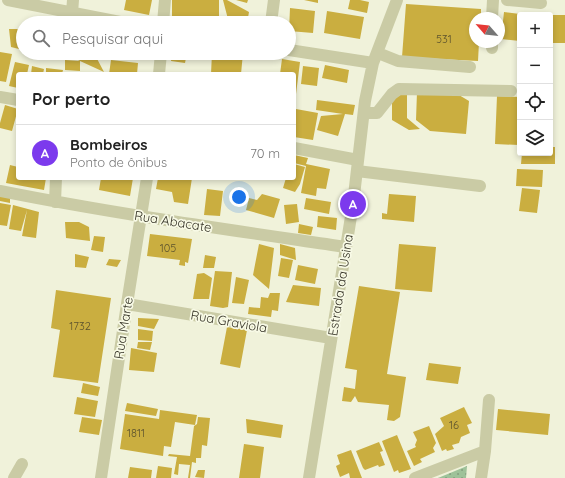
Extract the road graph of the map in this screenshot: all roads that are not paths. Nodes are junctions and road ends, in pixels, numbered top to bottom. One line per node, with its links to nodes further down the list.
1 (8, 0): 10 (street)
2 (73, 0): 10 (street)
3 (165, 0): 12 (street)
4 (274, 0): 13 (street)
5 (397, 0): 15 (street, Estrada da Usina)
6 (493, 0): 9 (street)
7 (508, 0): 8 (street)
8 (541, 3)
9 (492, 12)
10 (72, 13): 11 (street)
11 (88, 16)
12 (164, 16)
13 (272, 16)
14 (296, 51): 15 (street)
15 (376, 58): 17 (street); 22 (street, Estrada da Usina)
16 (160, 60): 18 (street)
17 (470, 67)
18 (159, 72)
19 (511, 91): 22 (street)
20 (0, 97): 21 (street)
21 (16, 100)
22 (364, 113): 24 (street, Estrada da Usina)
23 (296, 149): 24 (street)
24 (357, 166): 27 (street); 31 (street, Estrada da Usina)
25 (56, 180): 29 (street)
26 (147, 180): 30 (street, Rua Marte)
27 (480, 186)
28 (0, 191): 29 (street, Rua Abacate)
29 (55, 202): 30 (street, Rua Abacate)
30 (142, 216): 31 (street, Rua Abacate); 32 (street, Rua Marte)
31 (346, 247): 33 (street, Estrada da Usina)
32 (126, 304): 33 (street, Rua Graviola); 38 (street, Rua Marte)
33 (332, 338): 39 (street, Estrada da Usina)
34 (489, 400): 35 (street)
35 (485, 451): 40 (street); 41 (street)
36 (22, 464): 37 (street)
37 (14, 478)
38 (101, 478)
39 (309, 478)
40 (416, 478)
41 (481, 478)

